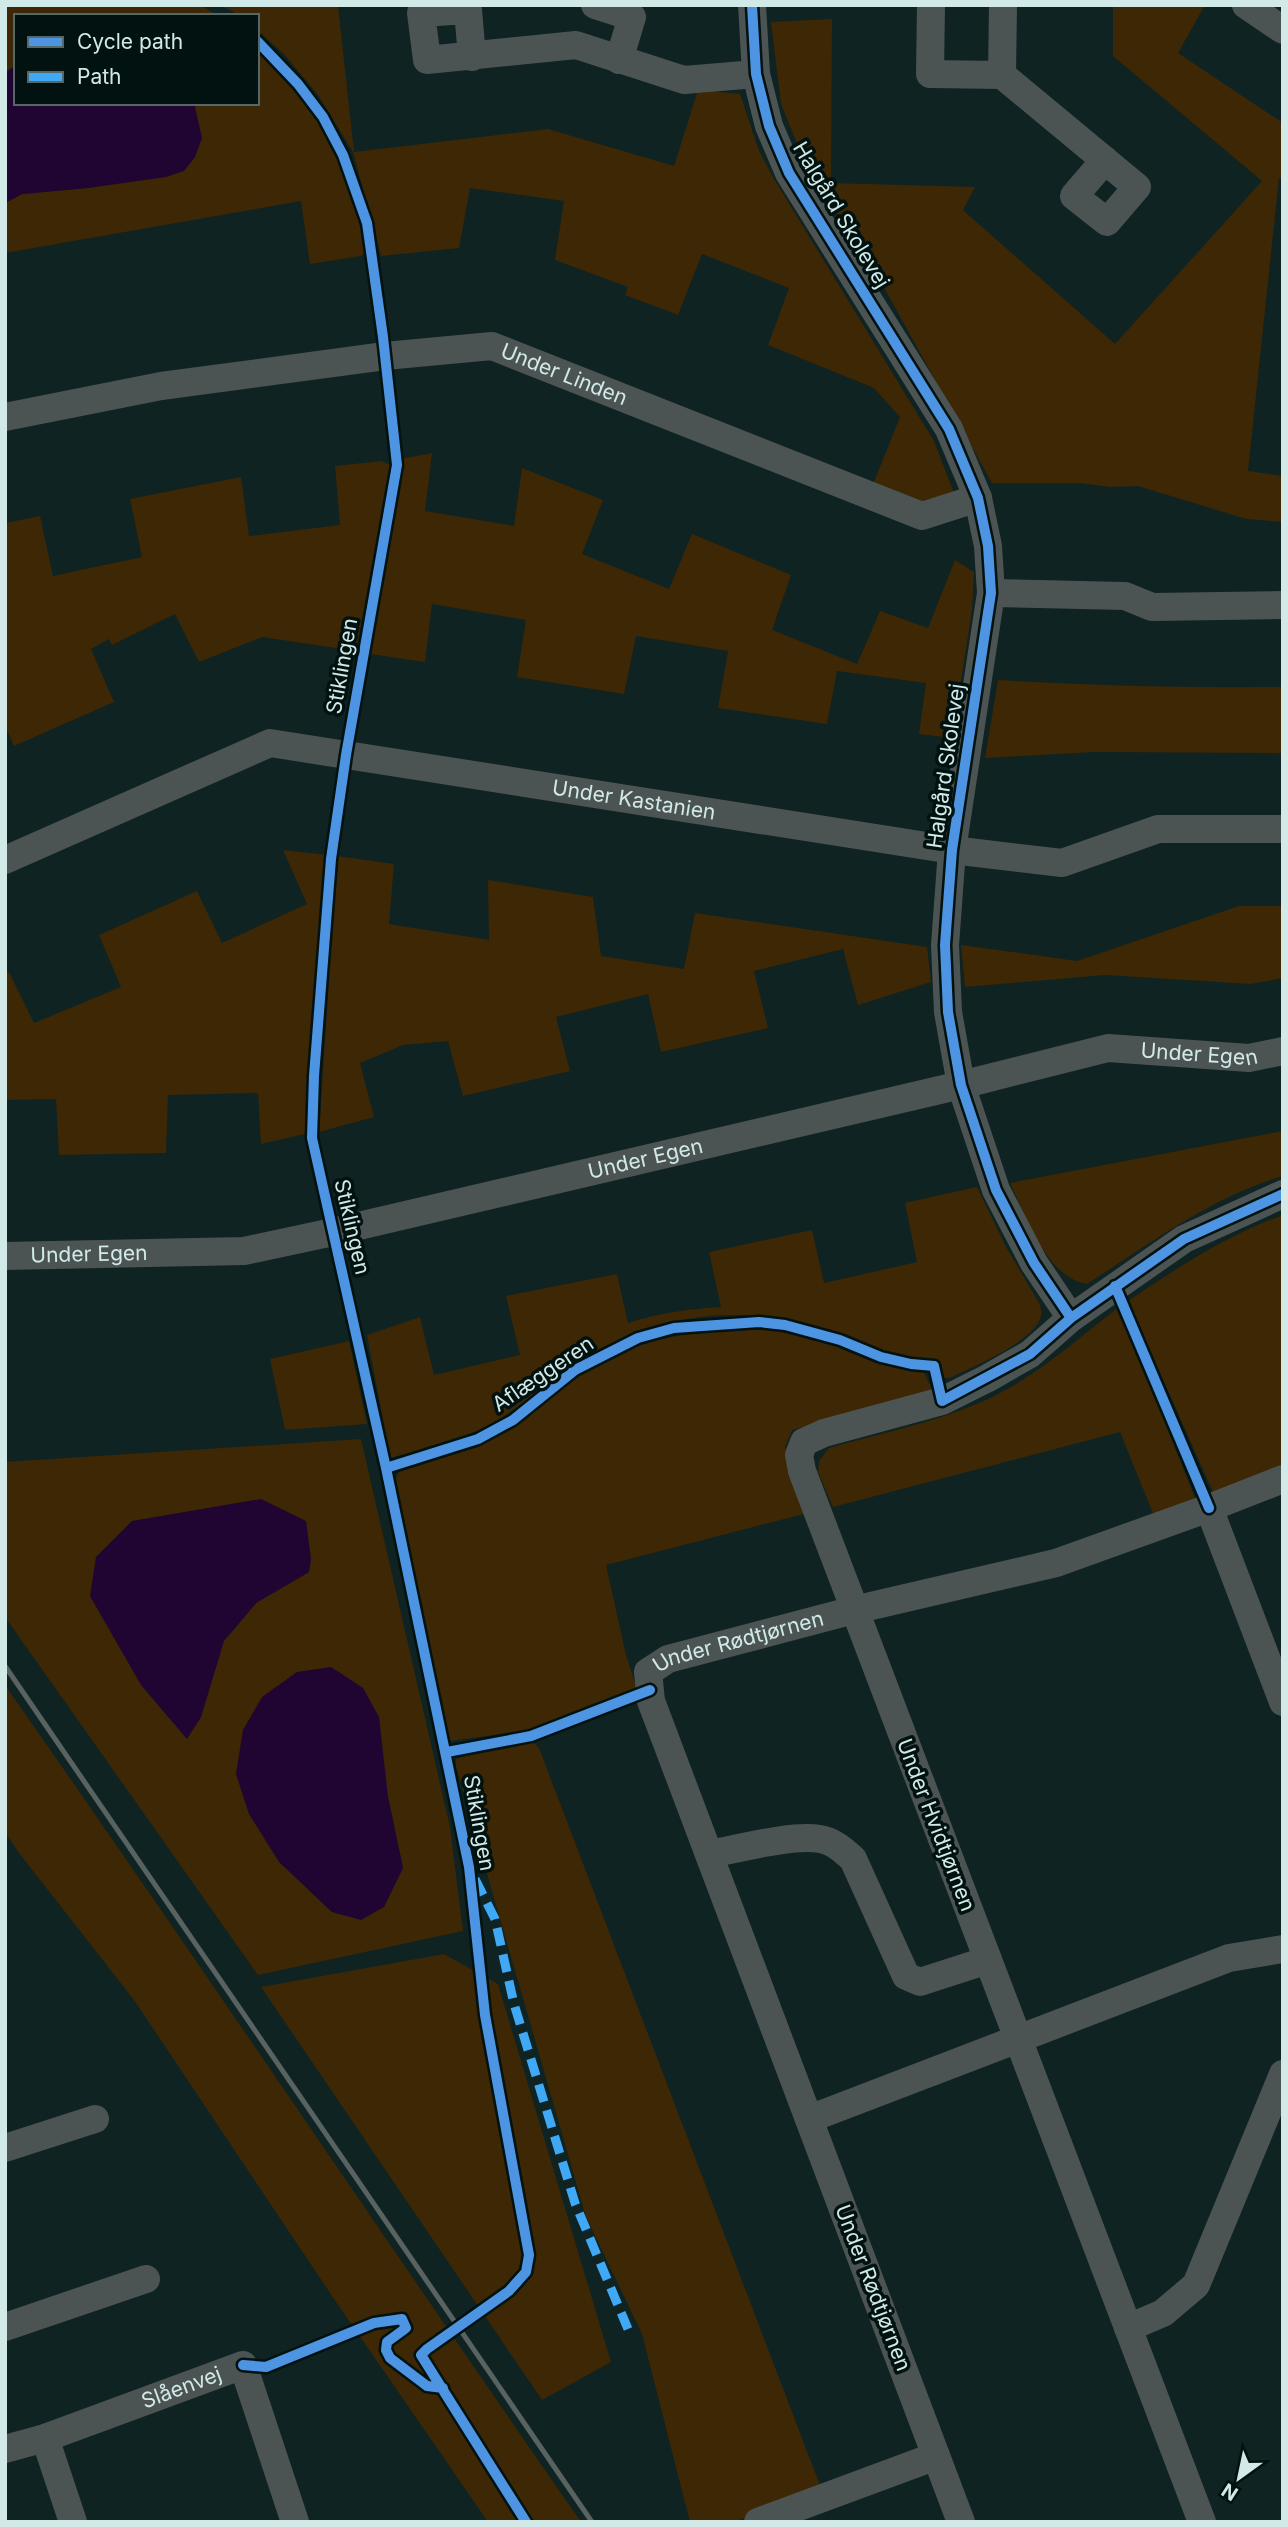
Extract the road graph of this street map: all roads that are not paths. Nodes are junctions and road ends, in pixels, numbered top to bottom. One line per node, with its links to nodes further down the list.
1 (589, 5): 8 (street)
2 (595, 5): 10 (street)
3 (752, 5): 11 (street, Halgård Skolevej)
4 (931, 5): 12 (street)
5 (1003, 5): 12 (street)
6 (1246, 5): 7 (street)
7 (1282, 28)
8 (576, 45): 9 (street); 10 (street)
9 (472, 57)
10 (619, 60): 11 (street)
11 (755, 74): 15 (street, Halgård Skolevej)
12 (1002, 75): 13 (street)
13 (1105, 160)
14 (5, 417): 15 (street, Under Linden)
15 (978, 498): 16 (street, Halgård Skolevej)
16 (991, 593): 17 (street); 19 (street, Halgård Skolevej)
17 (1283, 604)
18 (1283, 829): 19 (street, Under Kastanien)
19 (952, 850): 20 (street, Under Kastanien); 22 (street, Halgård Skolevej)
20 (5, 860)
21 (1283, 1051): 22 (street, Under Egen)
22 (961, 1085): 24 (street, Under Egen); 25 (street, Halgård Skolevej)
23 (1283, 1194): 25 (street)
24 (5, 1256)
25 (1071, 1318): 28 (street, Under Hvidtjørnen)
26 (1283, 1479): 27 (street)
27 (1209, 1508): 28 (street); 29 (street)
28 (854, 1610): 30 (street, Under Rødtjørnen); 32 (street, Under Hvidtjørnen)
29 (1283, 1702)
30 (709, 1854): 32 (street); 36 (street, Under Rødtjørnen)
31 (1283, 1949): 33 (street)
32 (988, 1960): 33 (street, Under Hvidtjørnen)
33 (1018, 2039): 36 (street); 40 (street, Under Hvidtjørnen)
34 (1283, 2074): 40 (street)
35 (95, 2119): 37 (street)
36 (809, 2119): 43 (street, Under Rødtjørnen)
37 (5, 2148)
38 (146, 2279): 39 (street)
39 (5, 2327)
40 (1128, 2328): 48 (street, Under Hvidtjørnen)
41 (45, 2438): 42 (street, Slåenvej); 44 (street); 45 (street, Slåenvej)
42 (5, 2449)
43 (936, 2456): 46 (street); 47 (street, Under Rødtjørnen)
44 (73, 2522)
45 (295, 2522)
46 (758, 2522)
47 (961, 2522)
48 (1202, 2522)

